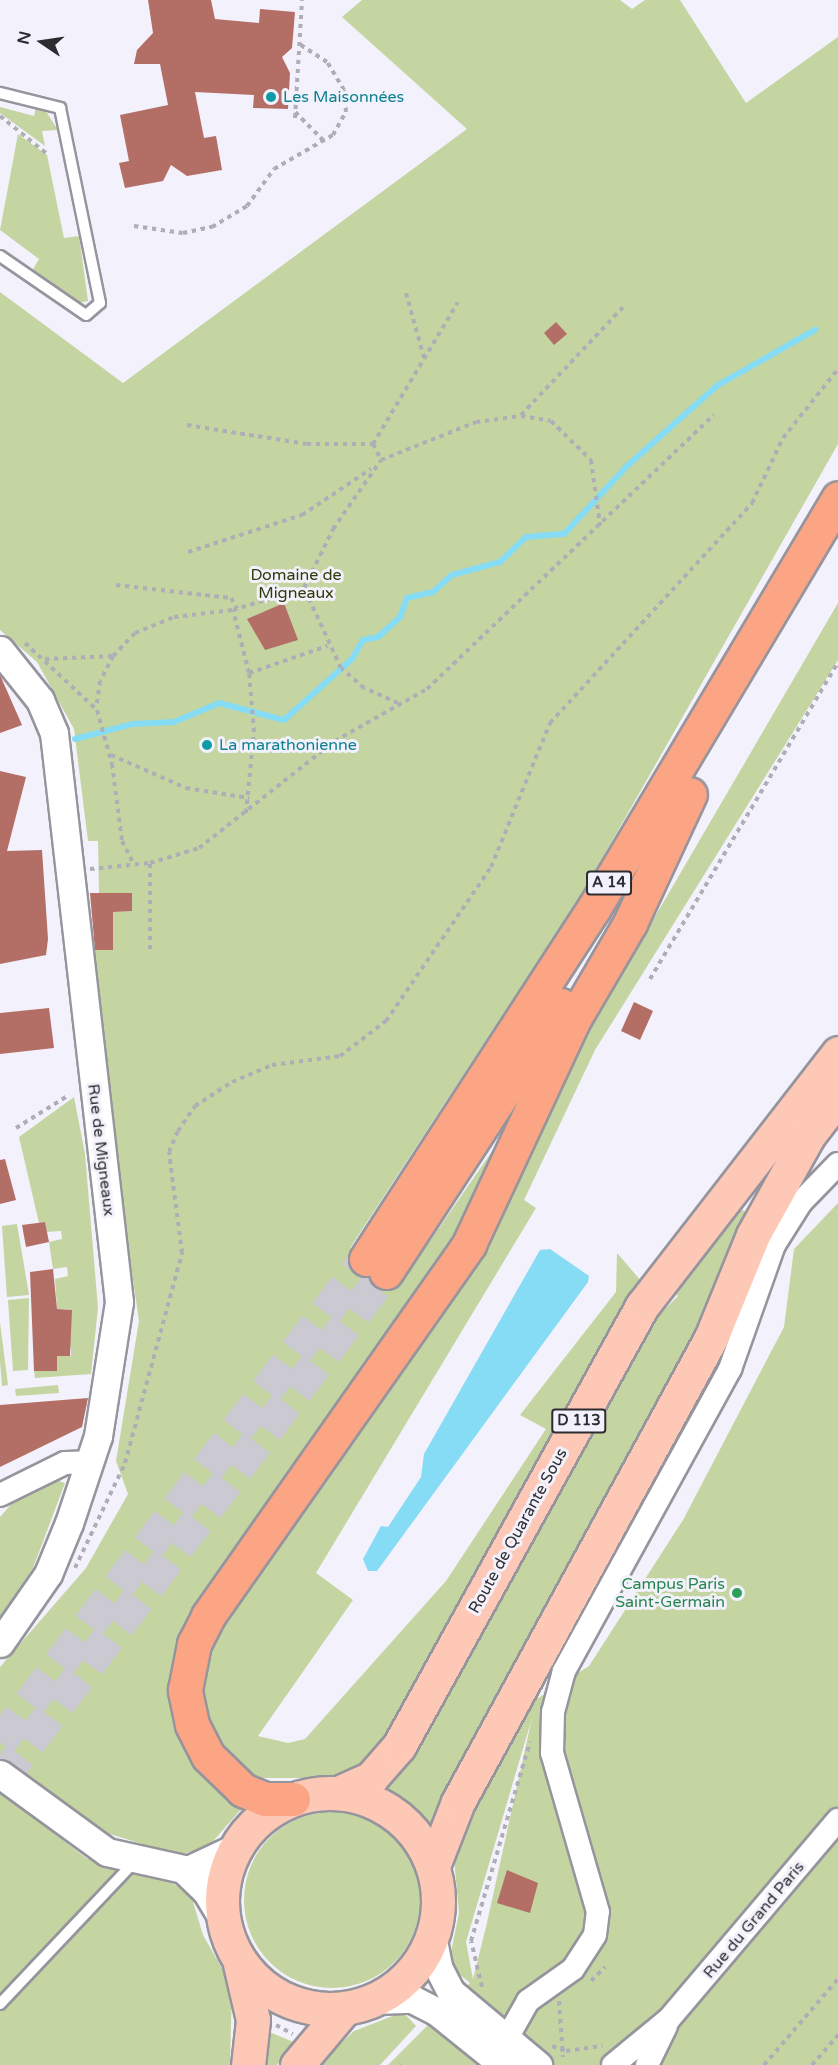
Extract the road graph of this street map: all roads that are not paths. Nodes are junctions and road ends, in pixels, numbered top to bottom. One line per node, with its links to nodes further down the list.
1 (0, 93): 2 (lane)
2 (0, 256)
3 (838, 498): 6 (highway, A 14)
4 (838, 543): 6 (highway, A 14)
5 (9, 643): 10 (street, Rue de Migneaux)
6 (690, 794): 15 (highway)
7 (838, 1053): 14 (main road, Route de Quarante Sous / D 113)
8 (838, 1097): 19 (main road, Route de Quarante Sous)
9 (838, 1164): 27 (street)
10 (90, 1462): 11 (street); 12 (street, Rue de Migneaux)
11 (0, 1495)
12 (0, 1643)
13 (0, 1774): 18 (street)
14 (338, 1793): 15 (main road, Route de Quarante Sous); 19 (main road, Route de Quarante Sous)
15 (293, 1799): 17 (main road, Route de Quarante Sous)
16 (838, 1820): 26 (street, Rue du Grand Paris)
17 (237, 1846): 20 (street); 21 (main road, Route de Quarante Sous)
18 (137, 1860): 20 (street); 24 (lane)
19 (433, 1866): 22 (main road, Route de Quarante Sous)
20 (184, 1870): 21 (street)
21 (223, 1919): 23 (main road, Route de Quarante Sous)
22 (432, 1935): 25 (main road, Route de Quarante Sous); 27 (street)
23 (239, 1961): 25 (main road, Route de Quarante Sous); 30 (main road, Route de Quarante Sous)
24 (0, 2004)
25 (359, 2005): 27 (street); 28 (main road, Route de Quarante Sous)
26 (669, 2019): 31 (street, Rue du Grand Paris); 32 (street, Rue du Grand Paris)
27 (505, 2052): 29 (street)
28 (300, 2053)
29 (550, 2055)
30 (248, 2065)
31 (613, 2065)
32 (647, 2065)

